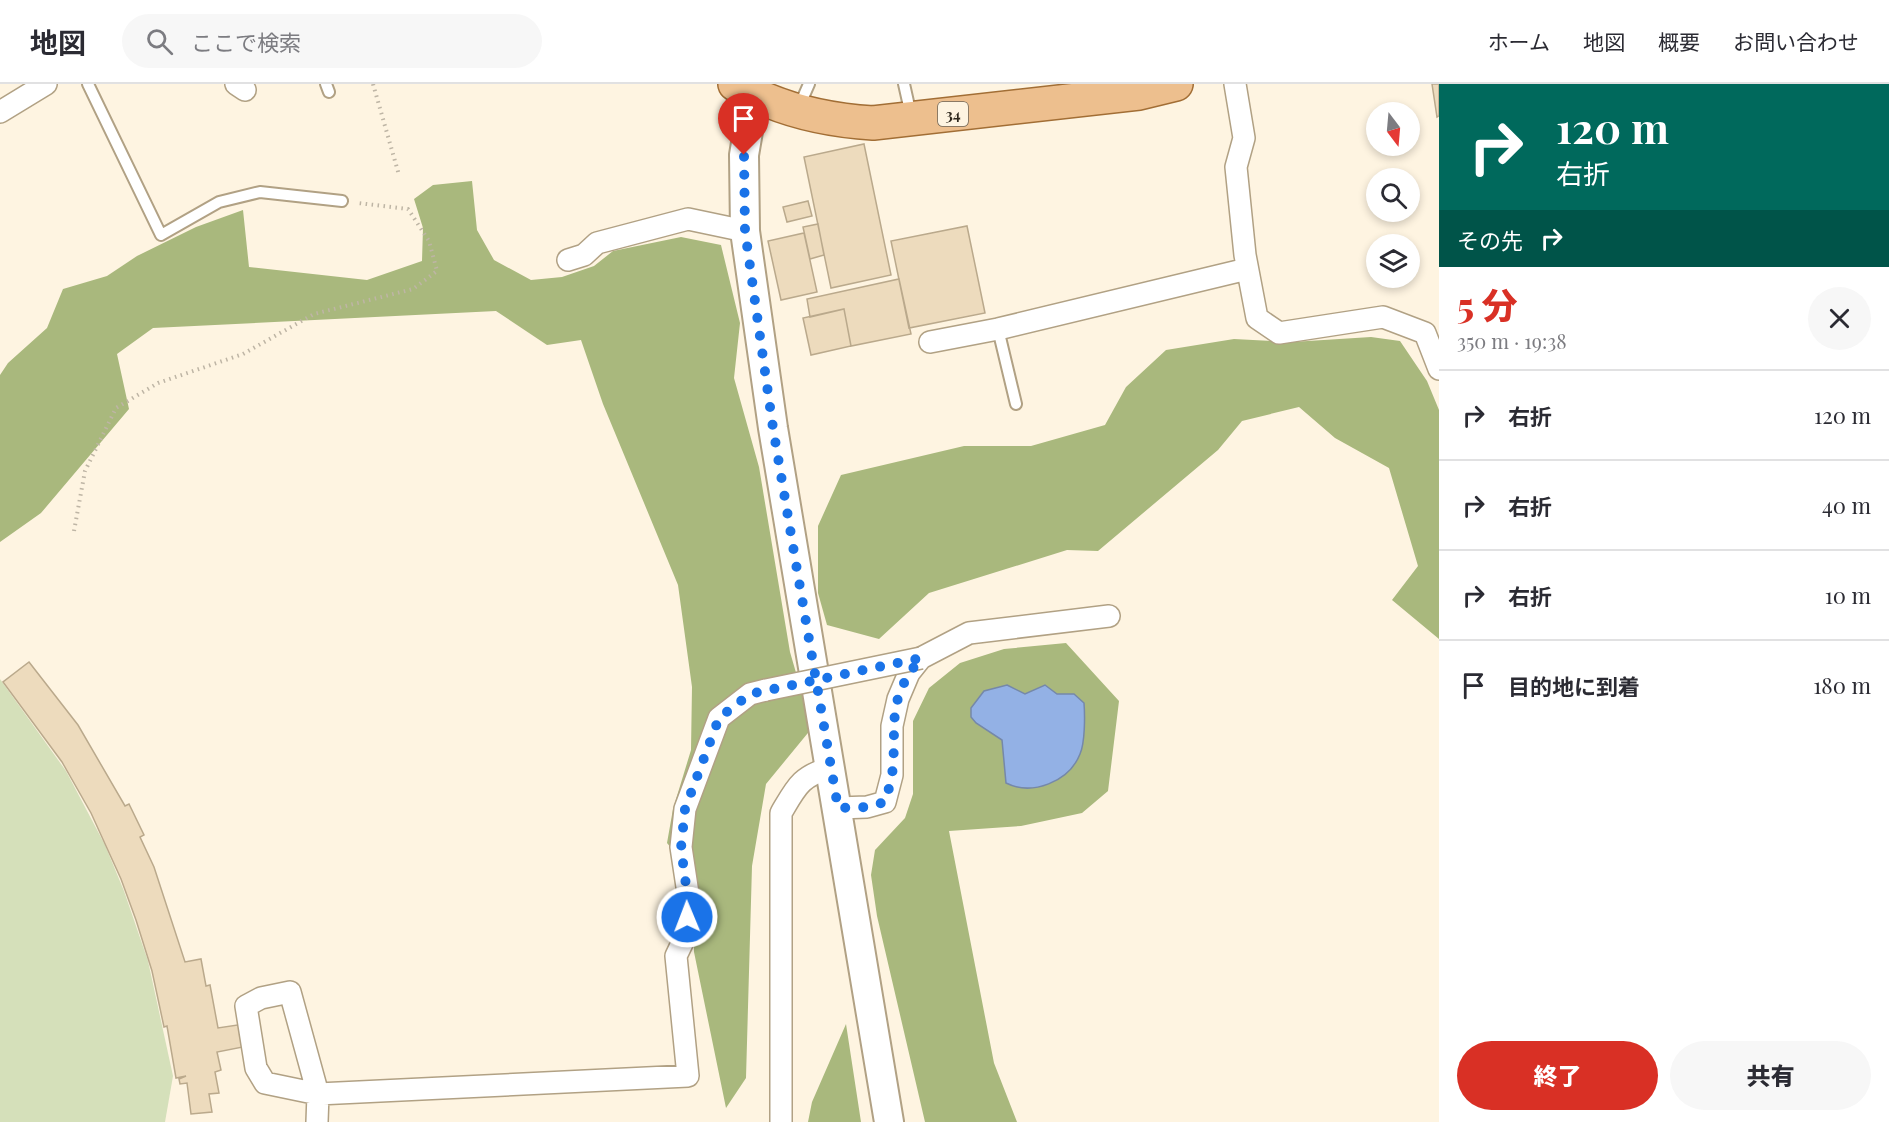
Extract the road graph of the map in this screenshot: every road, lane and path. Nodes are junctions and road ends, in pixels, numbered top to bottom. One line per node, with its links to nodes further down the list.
1 (46, 84): 9 (street)
2 (88, 84): 12 (lane)
3 (373, 84): 11 (path)
4 (904, 84): 10 (lane)
5 (1176, 84): 10 (main road, 34)
6 (1235, 84): 15 (street)
7 (745, 90): 8 (main road, 34); 13 (street)
8 (803, 98): 10 (main road, 34)
9 (0, 112)
10 (911, 118)
11 (399, 175)
12 (342, 201): 20 (path)
13 (745, 231): 14 (street); 23 (street)
14 (568, 260)
15 (1248, 269): 16 (street); 18 (street)
16 (998, 329): 17 (street); 19 (lane)
17 (930, 342)
18 (1439, 369)
19 (1016, 404)
20 (74, 531)
21 (1109, 616): 22 (street)
22 (921, 658): 24 (street); 25 (street, bridge)
23 (831, 767): 24 (street); 27 (street)
24 (838, 808): 28 (street)
25 (318, 1094): 25 (street); 26 (street)
26 (317, 1122)
27 (781, 1122)
28 (889, 1122)

